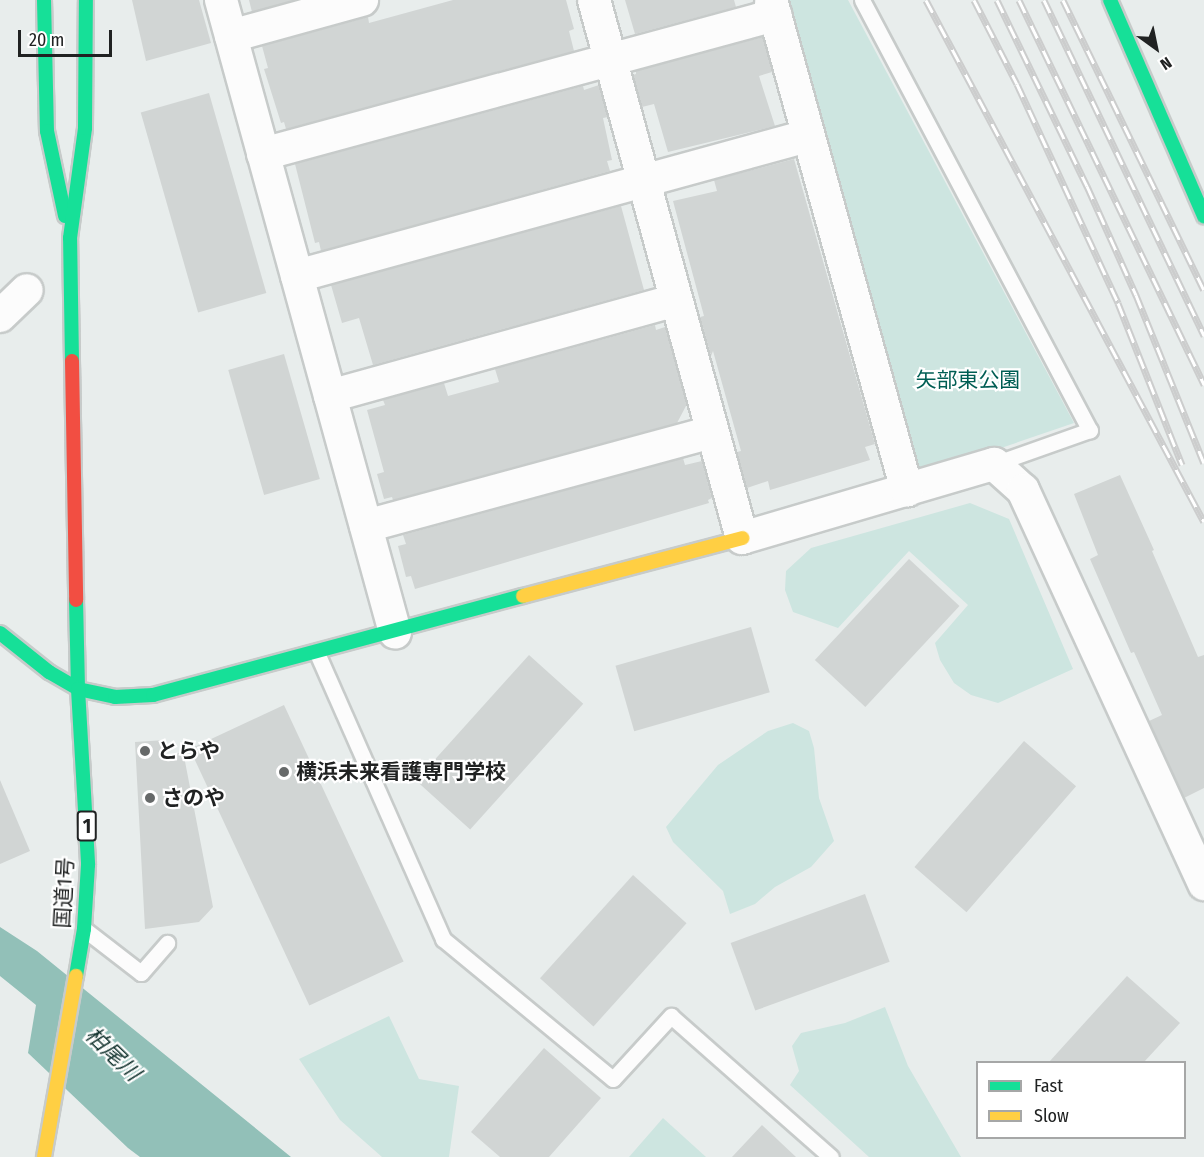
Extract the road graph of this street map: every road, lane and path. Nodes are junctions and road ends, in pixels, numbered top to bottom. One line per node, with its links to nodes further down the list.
1 (44, 0): 15 (main road)
2 (86, 0): 15 (main road)
3 (221, 0): 9 (street)
4 (362, 0): 9 (street)
5 (594, 0): 10 (street)
6 (862, 0): 22 (lane)
7 (1110, 0): 14 (main road)
8 (773, 8): 10 (street); 11 (street)
9 (231, 36): 12 (street)
10 (610, 60): 12 (street); 13 (street)
11 (807, 136): 13 (street); 23 (street)
12 (263, 154): 16 (street)
13 (643, 181): 16 (street); 18 (street)
14 (1204, 216)
15 (70, 238): 29 (main road, 国道1号)
16 (297, 276): 20 (street)
17 (27, 290): 19 (street)
18 (676, 300): 20 (street); 21 (street)
19 (0, 316)
20 (330, 396): 24 (street)
21 (712, 432): 24 (street); 25 (street)
22 (994, 464): 23 (street); 30 (street)
23 (907, 490): 25 (street)
24 (366, 526): 26 (street)
25 (742, 538): 26 (main road)
26 (395, 632): 28 (main road)
27 (0, 633): 29 (main road)
28 (317, 653): 29 (main road); 34 (lane)
29 (78, 689): 31 (main road, 国道1号 / 1)
30 (1204, 884)
31 (84, 929): 32 (lane); 33 (main road, 国道1号 / 1)
32 (167, 943)
33 (44, 1157)
34 (831, 1157)

